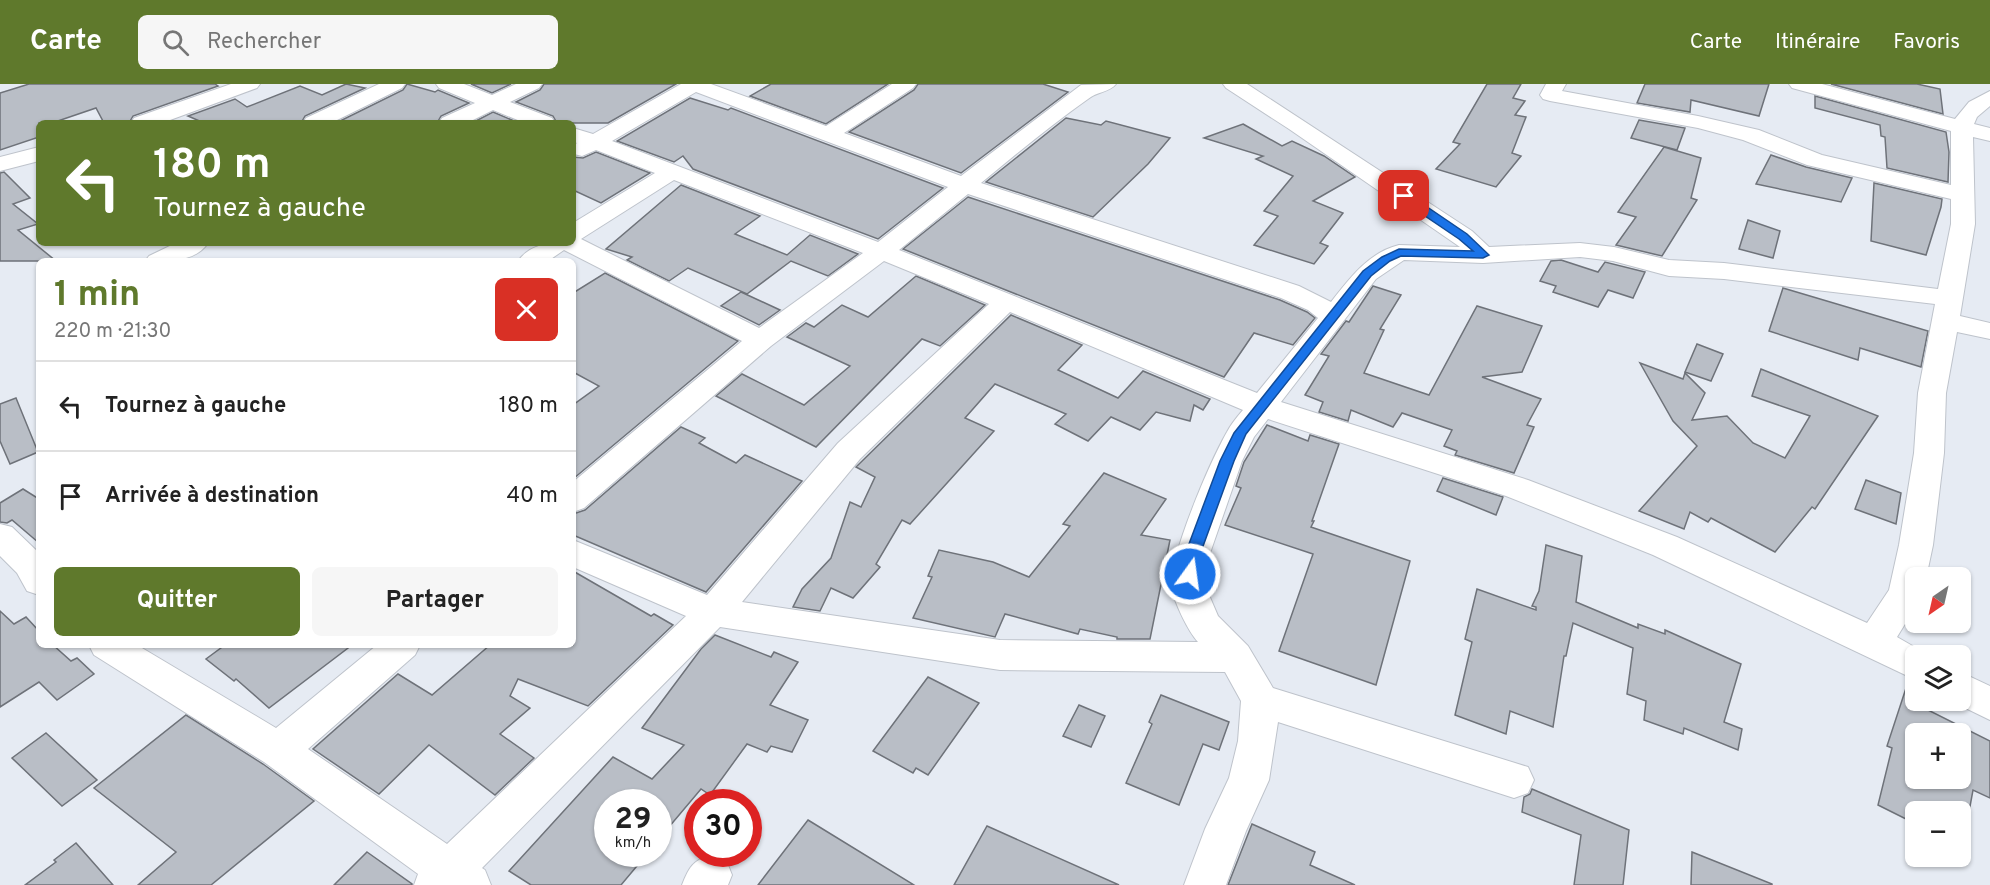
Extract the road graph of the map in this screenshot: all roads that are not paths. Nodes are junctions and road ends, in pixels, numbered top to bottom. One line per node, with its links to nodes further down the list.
1 (250, 84): 13 (street)
2 (395, 84): 14 (street)
3 (446, 84): 12 (street)
4 (532, 84): 12 (street)
5 (696, 84): 18 (street); 20 (street)
6 (906, 84): 18 (street)
7 (1106, 84): 24 (street)
8 (1233, 84): 31 (street)
9 (1556, 84): 25 (street)
10 (1799, 84): 17 (street)
11 (1990, 97): 17 (street)
12 (494, 103): 15 (street); 16 (street)
13 (150, 120)
14 (320, 120)
15 (457, 120)
16 (536, 120)
17 (1962, 127): 19 (street); 25 (street)
18 (828, 135): 24 (street)
19 (1990, 135)
20 (580, 144): 23 (street)
21 (36, 155): 22 (street)
22 (0, 164)
23 (672, 172): 26 (street); 30 (street)
24 (964, 186): 30 (street); 36 (street)
25 (1964, 195): 35 (street)
26 (576, 232)
27 (190, 246): 32 (street)
28 (554, 246): 33 (street)
29 (575, 246): 38 (street)
30 (882, 251): 34 (street); 38 (street)
31 (1483, 255): 35 (street); 36 (street)
32 (164, 258)
33 (536, 258)
34 (1007, 301): 39 (street); 44 (street)
35 (1948, 309): 37 (street); 45 (street)
36 (1333, 317): 39 (street)
37 (1990, 331)
38 (761, 340): 40 (street)
39 (1263, 407): 45 (street); 48 (street)
40 (576, 497)
41 (0, 536): 43 (street)
42 (576, 554): 44 (street)
43 (36, 577)
44 (713, 612): 48 (street); 55 (street)
45 (1873, 642): 49 (street)
46 (112, 648): 53 (street)
47 (398, 648): 53 (street)
48 (1235, 657): 51 (street)
49 (1905, 659)
50 (1971, 694): 52 (street)
51 (1260, 700): 54 (street); 56 (street)
52 (1990, 704)
53 (278, 750): 55 (street)
54 (1514, 780)
55 (451, 880)
56 (1205, 885)

